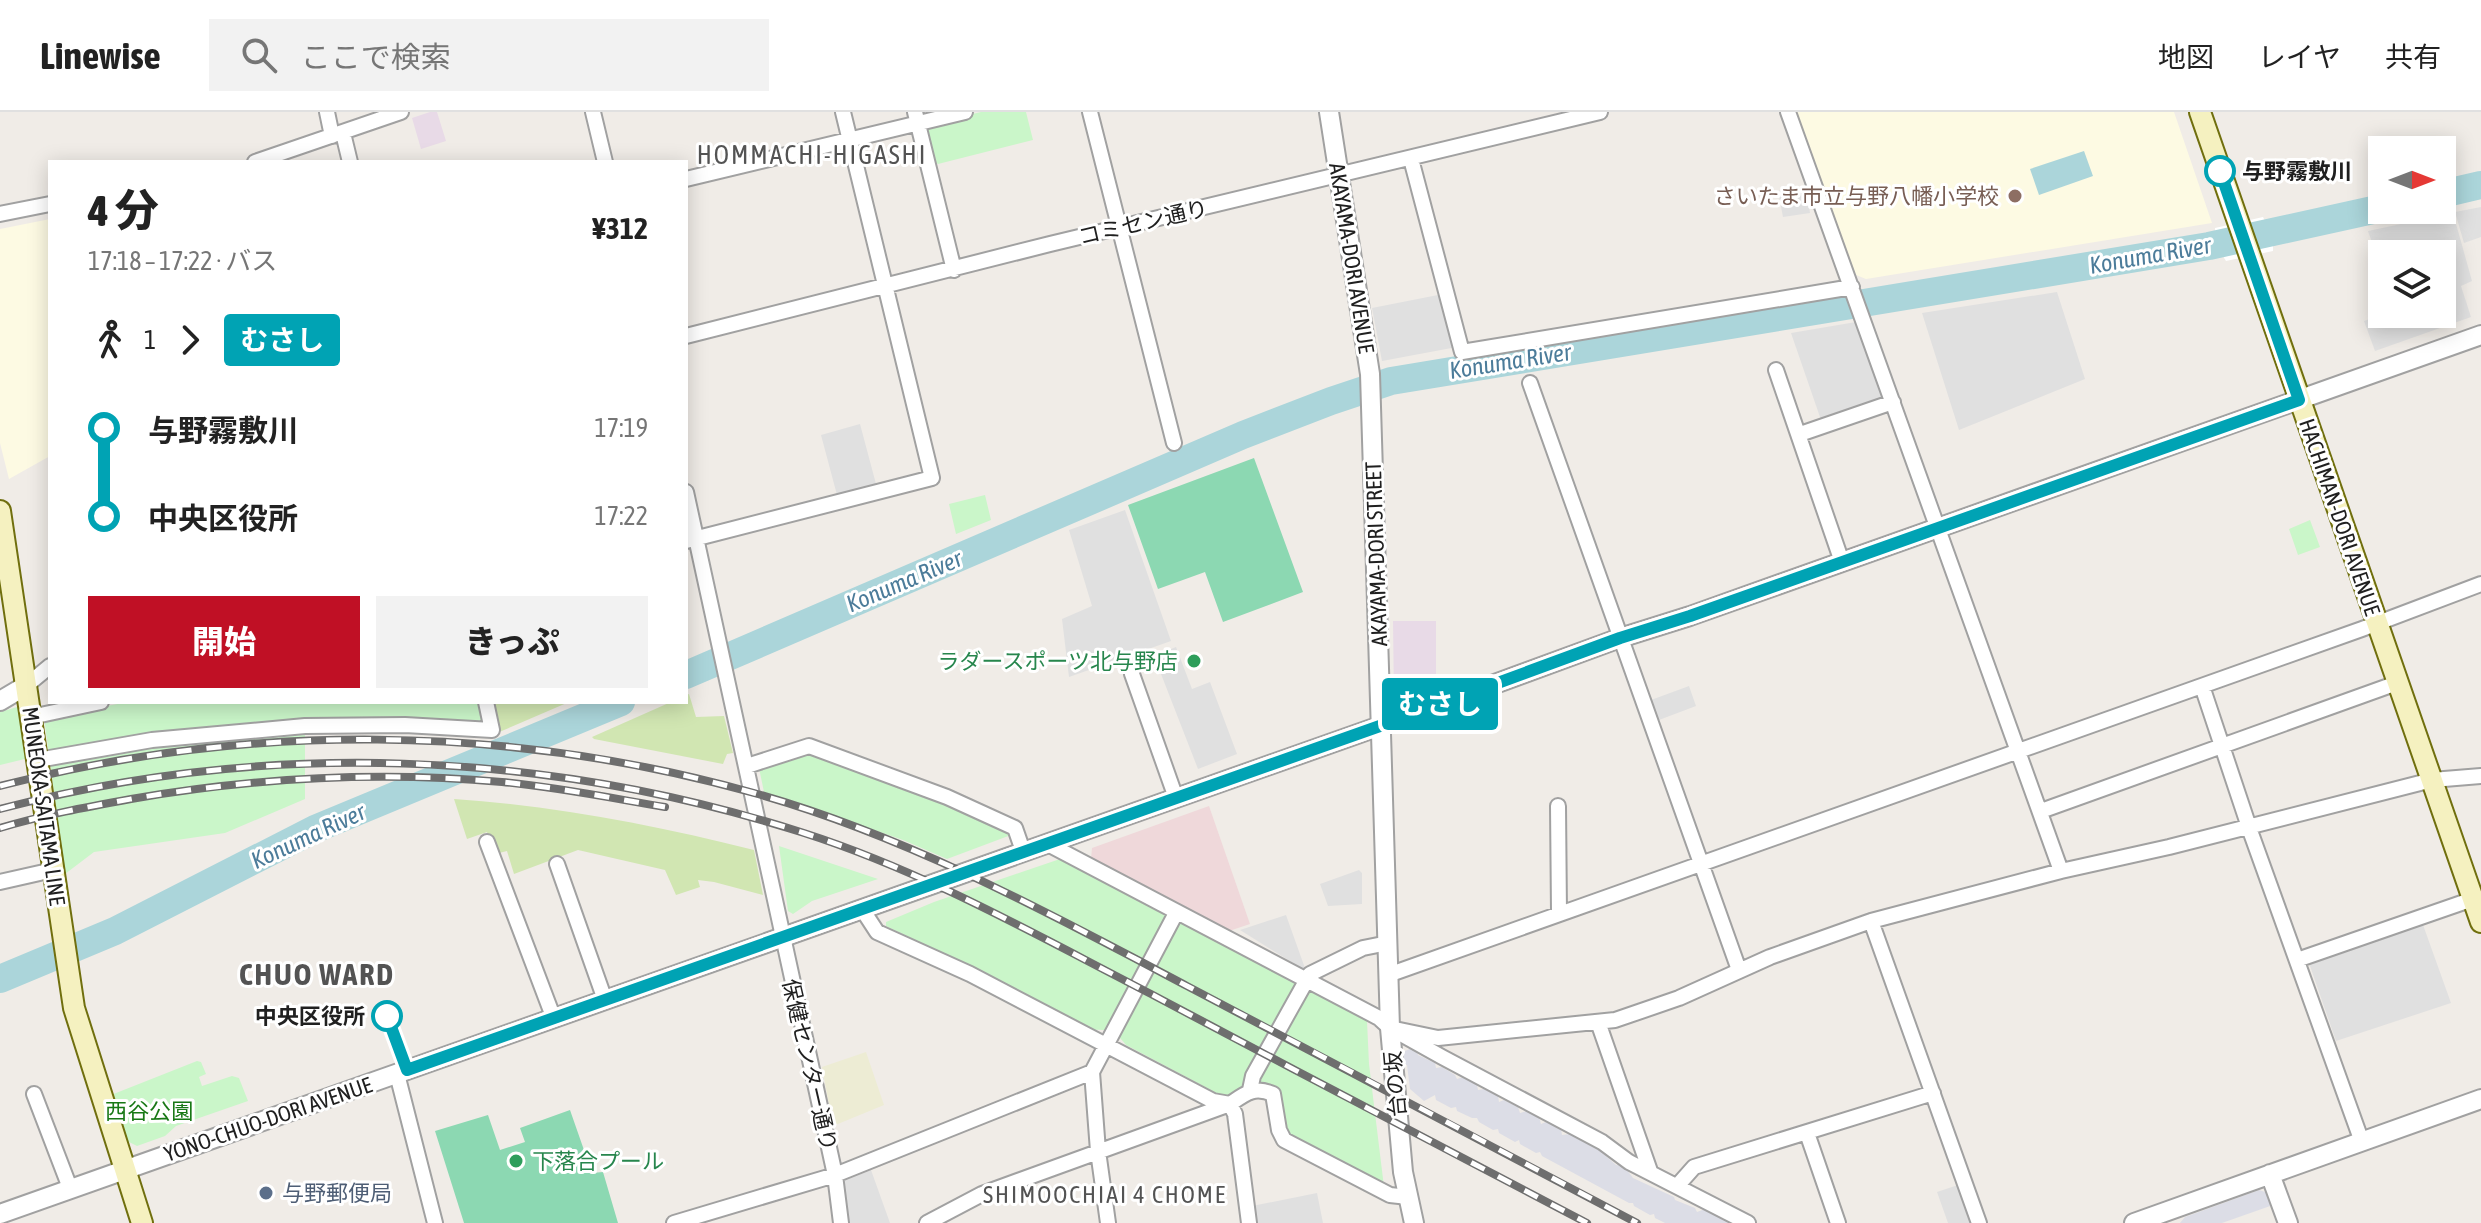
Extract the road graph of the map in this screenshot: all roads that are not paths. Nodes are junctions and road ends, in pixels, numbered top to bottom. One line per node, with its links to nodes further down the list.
1 (327, 112): 13 (street)
2 (401, 112): 13 (street)
3 (593, 112): 18 (street)
4 (843, 112): 14 (street)
5 (965, 112): 12 (street)
6 (1090, 112): 23 (street)
7 (1329, 112): 19 (street, AKAYAMA-DORI AVENUE)
8 (1600, 112): 11 (street, コミセン通り)
9 (1788, 112): 26 (street)
10 (2200, 112): 31 (main road, HACHIMAN-DORI AVENUE)
11 (1583, 114): 15 (street, コミセン通り)
12 (917, 118): 14 (street); 24 (street)
13 (337, 135): 16 (street); 17 (street)
14 (850, 140): 20 (street); 25 (street)
15 (1411, 159): 19 (street, コミセン通り); 26 (street)
16 (261, 160)
17 (349, 160)
18 (605, 160)
19 (1338, 175): 23 (street, コミセン通り); 33 (street, AKAYAMA-DORI AVENUE)
20 (688, 179)
21 (48, 204): 22 (street)
22 (0, 214)
23 (1119, 228): 24 (street, コミセン通り); 35 (street)
24 (954, 270): 25 (street, コミセン通り)
25 (886, 287): 28 (street, コミセン通り); 39 (street)
26 (1852, 289): 32 (street)
27 (2481, 335): 31 (street, YONO-CHUO-DORI AVENUE)
28 (688, 336)
29 (1776, 370): 34 (street)
30 (1530, 383): 43 (street)
31 (2299, 400): 38 (street, YONO-CHUO-DORI AVENUE); 42 (main road, HACHIMAN-DORI AVENUE)
32 (1893, 402): 34 (street); 38 (street)
33 (1371, 405): 53 (street, AKAYAMA-DORI STREET)
34 (1800, 434): 40 (street)
35 (1174, 443)
36 (688, 508): 39 (street)
37 (0, 515): 47 (main road, MUNEOKA-SAITAMA LINE)
38 (1938, 527): 40 (street, YONO-CHUO-DORI AVENUE); 55 (street)
39 (692, 540): 57 (street, 保健センター通り)
40 (1842, 562): 43 (street, YONO-CHUO-DORI AVENUE)
41 (2481, 584): 42 (street)
42 (2377, 624): 46 (main road, HACHIMAN-DORI AVENUE); 48 (street)
43 (1620, 638): 53 (street, YONO-CHUO-DORI AVENUE); 68 (street)
44 (48, 668): 47 (street)
45 (1132, 674): 60 (street)
46 (2397, 683): 54 (street); 59 (main road, HACHIMAN-DORI AVENUE)
47 (27, 685): 49 (street); 52 (main road, MUNEOKA-SAITAMA LINE)
48 (2202, 686): 54 (street); 55 (street)
49 (0, 701)
50 (92, 704): 52 (street)
51 (486, 704): 56 (street)
52 (31, 717): 56 (main road, MUNEOKA-SAITAMA LINE)
53 (1381, 725): 60 (street, YONO-CHUO-DORI AVENUE); 79 (street, AKAYAMA-DORI STREET)
54 (2223, 747): 62 (street); 63 (street)
55 (2019, 749): 62 (street); 68 (street)
56 (38, 760): 69 (main road, MUNEOKA-SAITAMA LINE)
57 (747, 766): 66 (street); 78 (street, 保健センター通り)
58 (2481, 776): 59 (street)
59 (2432, 780): 63 (street); 72 (main road, HACHIMAN-DORI AVENUE)
60 (1176, 798): 65 (street, YONO-CHUO-DORI AVENUE)
61 (1558, 806): 75 (street)
62 (2041, 811): 70 (street)
63 (2248, 825): 70 (street); 80 (street)
64 (487, 842): 85 (street)
65 (1046, 843): 66 (street, YONO-CHUO-DORI AVENUE); 74 (street)
66 (1023, 851): 73 (street, YONO-CHUO-DORI AVENUE)
67 (557, 864): 84 (street)
68 (1701, 865): 75 (street); 81 (street)
69 (53, 870): 71 (street); 99 (main road, MUNEOKA-SAITAMA LINE)
70 (2061, 871): 76 (street)
71 (0, 882)
72 (2473, 899): 77 (main road, HACHIMAN-DORI AVENUE); 80 (street)
73 (862, 909): 78 (street, YONO-CHUO-DORI AVENUE); 88 (street)
74 (1176, 913): 83 (street); 88 (street)
75 (1559, 913): 82 (street)
76 (1871, 921): 81 (street); 92 (street)
77 (2481, 922)
78 (782, 938): 84 (street, YONO-CHUO-DORI AVENUE); 102 (street, 保健センター通り)
79 (1388, 943): 82 (street, 台の坂); 83 (street)
80 (2297, 960): 97 (street)
81 (1739, 970): 86 (street)
82 (1388, 975): 87 (street, 台の坂)
83 (1306, 979): 87 (street); 91 (street)
84 (605, 1000): 85 (street, YONO-CHUO-DORI AVENUE)
85 (554, 1019): 90 (street, YONO-CHUO-DORI AVENUE)
86 (1598, 1022): 87 (street); 100 (street)
87 (1390, 1028): 100 (street); 105 (street, 台の坂)
88 (1107, 1044): 89 (street); 95 (street)
89 (1092, 1072): 98 (street); 102 (street)
90 (397, 1074): 99 (street, YONO-CHUO-DORI AVENUE); 109 (street)
91 (1250, 1090): 95 (street); 105 (street)
92 (1933, 1093): 96 (street); 118 (street)
93 (34, 1094): 104 (street)
94 (2481, 1099): 97 (street)
95 (1230, 1104): 98 (street); 114 (street)
96 (1807, 1133): 103 (street); 117 (street)
97 (2362, 1142): 101 (street)
98 (1098, 1151): 112 (street); 113 (street)
99 (125, 1169): 104 (street, YONO-CHUO-DORI AVENUE); 108 (main road)
100 (1650, 1171): 103 (street)
101 (2270, 1174): 107 (street); 119 (street)
102 (835, 1175): 110 (street); 111 (street, 保健センター通り)
103 (1678, 1185): 116 (street)
104 (70, 1188): 106 (street, YONO-CHUO-DORI AVENUE)
105 (1408, 1197): 115 (street, 台の坂)
106 (0, 1214)
107 (2141, 1222)
108 (142, 1223)
109 (435, 1223)
110 (674, 1223)
111 (841, 1223)
112 (927, 1223)
113 (1108, 1223)
114 (1249, 1223)
115 (1414, 1223)
116 (1748, 1223)
117 (1838, 1223)
118 (1979, 1223)
119 (2288, 1223)

